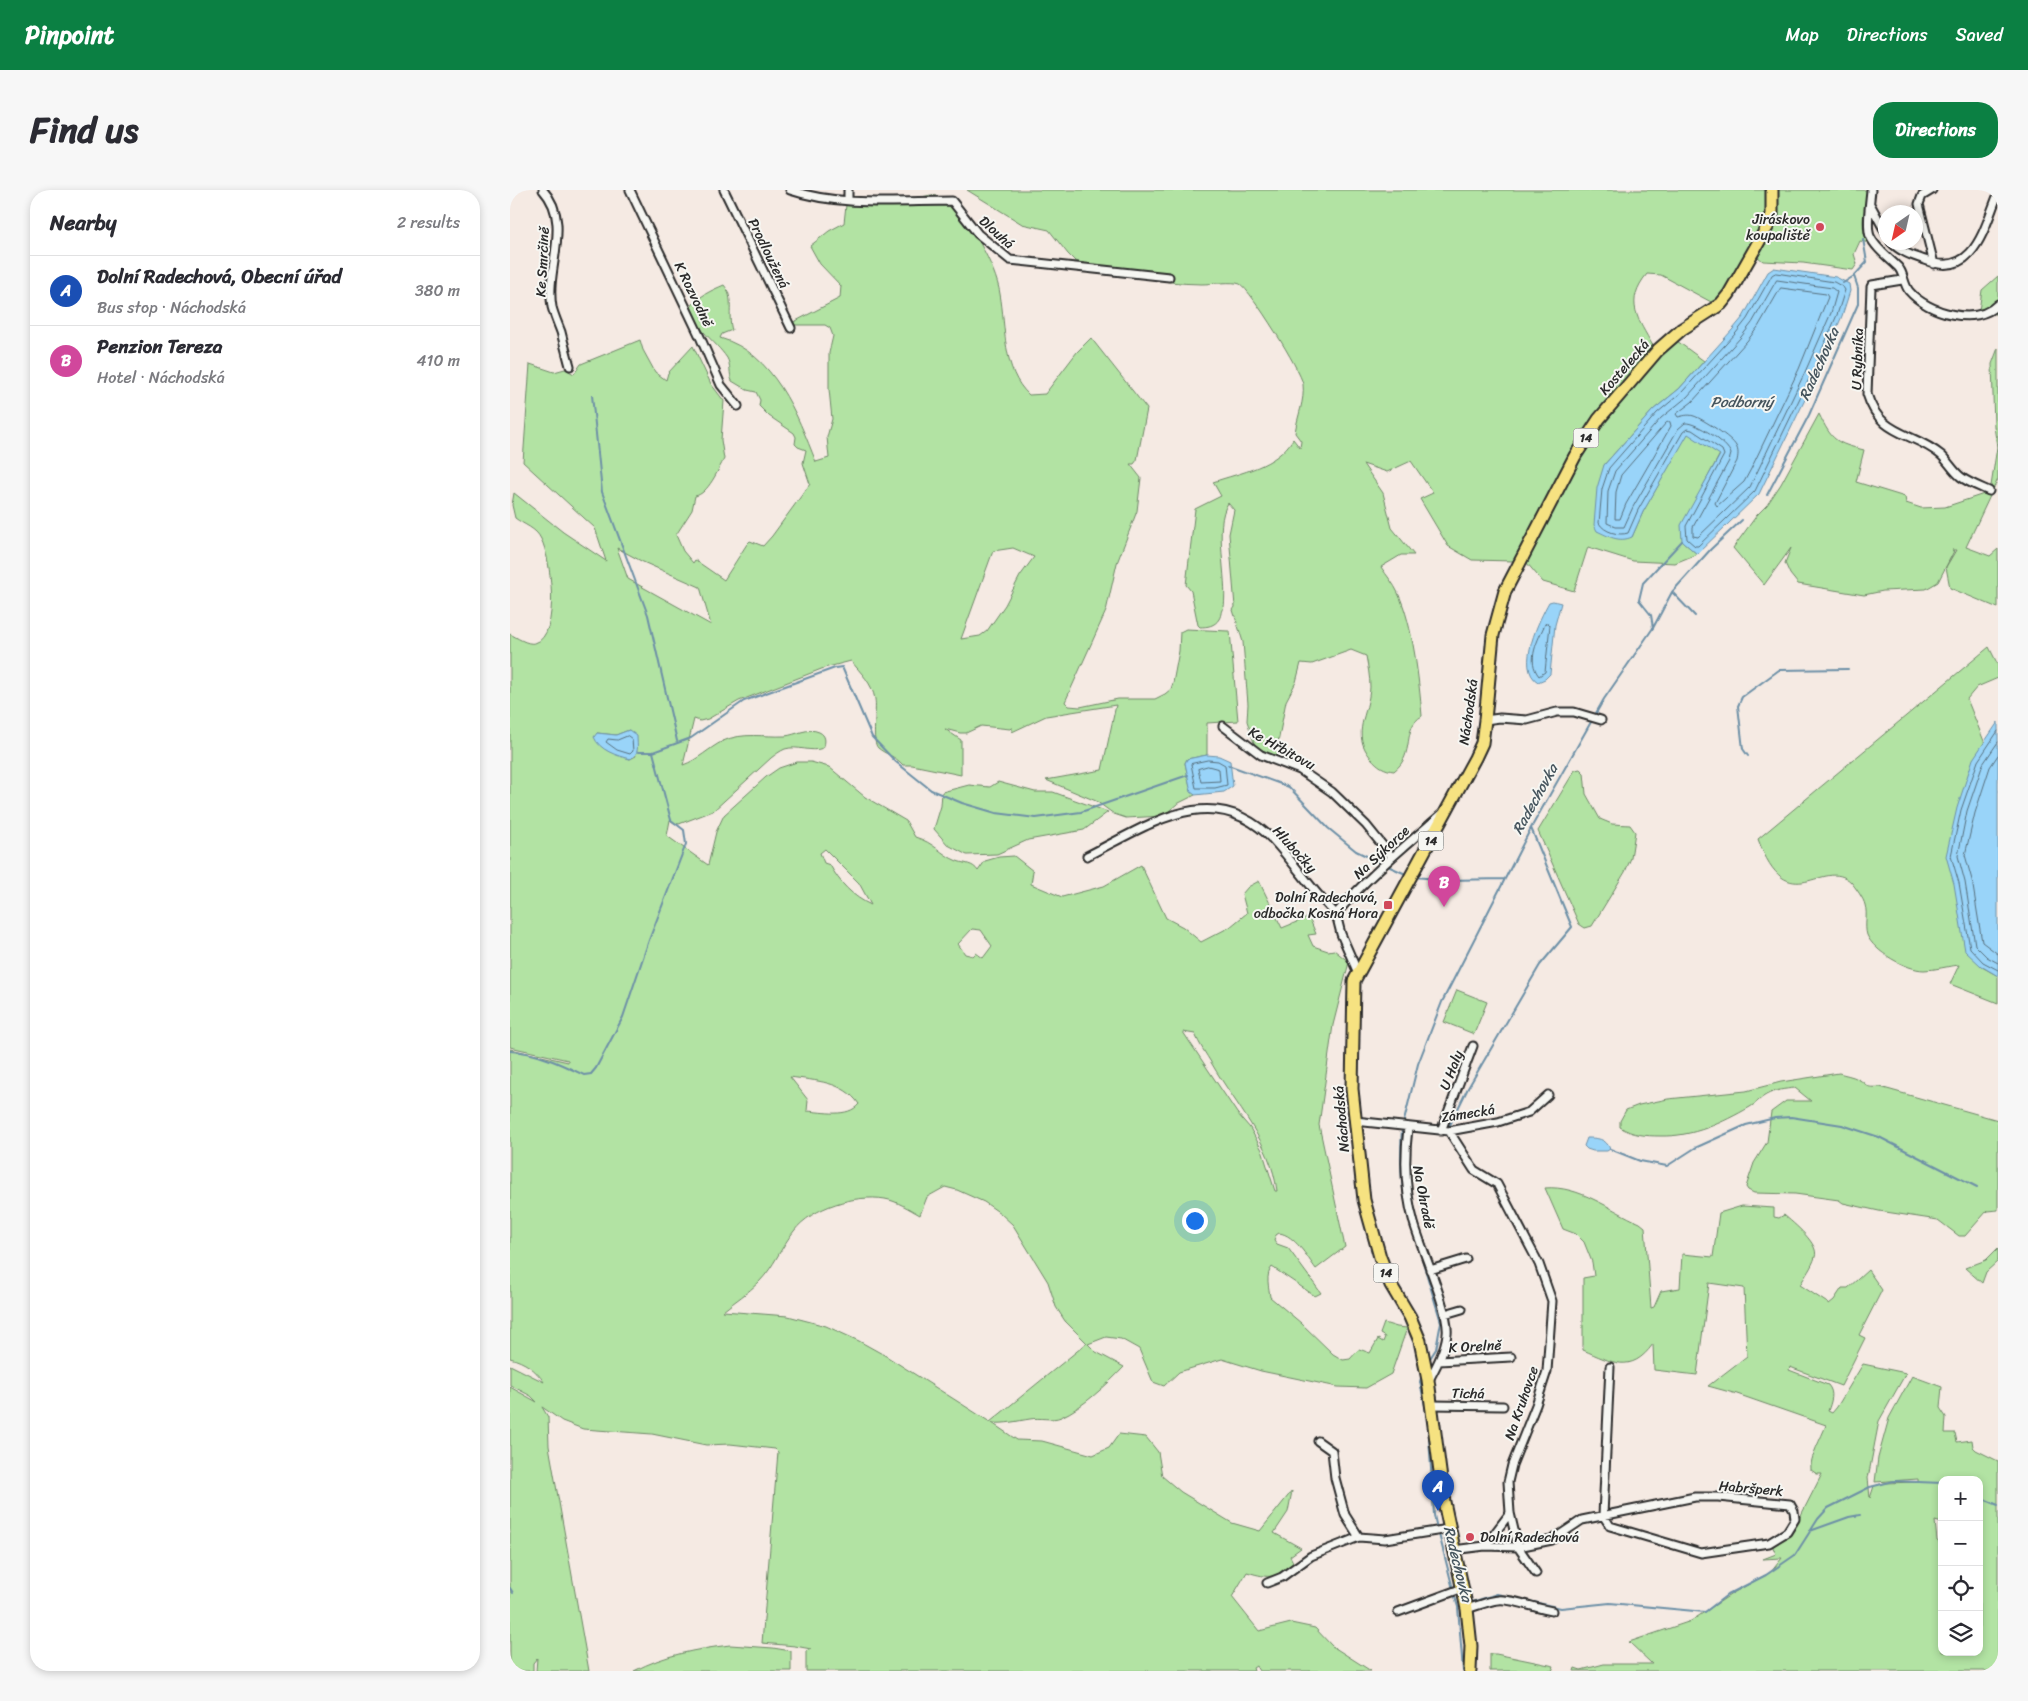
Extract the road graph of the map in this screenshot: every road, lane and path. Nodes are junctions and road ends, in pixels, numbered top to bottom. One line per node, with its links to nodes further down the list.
1 (543, 190): 19 (street, Ke Smrčině)
2 (630, 190): 20 (street, K Rozvodně)
3 (724, 190): 18 (street, Prodloužená)
4 (790, 190): 10 (street, Dlouhá)
5 (848, 190): 10 (street)
6 (1772, 190): 22 (main road, Kostelecká / 14)
7 (1871, 190): 11 (street)
8 (1932, 190): 14 (street)
9 (1998, 194): 14 (street)
10 (848, 200): 15 (street, Dlouhá)
11 (1870, 203): 12 (street); 16 (street)
12 (1878, 218)
13 (1900, 250): 14 (street)
14 (1934, 264)
15 (1169, 276)
16 (1902, 280): 17 (street); 21 (street, U Rybníka)
17 (1998, 304)
18 (791, 328)
19 (570, 366)
20 (738, 406)
21 (1989, 491)
22 (1508, 582): 24 (main road, Náchodská / 14)
23 (1599, 719): 24 (street)
24 (1485, 720): 26 (main road, Náchodská / 14)
25 (1223, 726): 28 (street, Ke Hřbitovu)
26 (1448, 808): 28 (street, Na Sýkorce); 30 (main road, Náchodská / 14)
27 (1086, 856): 29 (street, Hlubočky)
28 (1392, 857): 29 (street, Na Sýkorce)
29 (1336, 914): 30 (street)
30 (1358, 973): 33 (main road, Náchodská / 14)
31 (1473, 1046): 35 (street, U Haly)
32 (1548, 1095): 35 (street, Zámecká)
33 (1355, 1121): 34 (street, Zámecká); 43 (main road, Náchodská / 14)
34 (1408, 1128): 35 (street, Zámecká); 37 (street, Na Ohradě)
35 (1445, 1131): 47 (street, Na Kruhovce)
36 (1466, 1259): 37 (street)
37 (1430, 1270): 39 (street, Na Ohradě)
38 (1462, 1309): 39 (street)
39 (1445, 1314): 41 (street, Na Ohradě)
40 (1511, 1357): 41 (street, K Orelně)
41 (1439, 1360): 43 (street, Na Ohradě)
42 (1610, 1367): 48 (street)
43 (1428, 1380): 44 (main road, Náchodská / 14)
44 (1432, 1405): 45 (street, Tichá); 49 (main road, Náchodská / 14)
45 (1503, 1406)
46 (1318, 1442): 50 (street)
47 (1510, 1513): 51 (street); 52 (street, Na Kruhovce)
48 (1603, 1516): 48 (street, Habršperk); 52 (street, Habršperk)
49 (1449, 1529): 50 (street); 53 (main road, Náchodská / 14)
50 (1359, 1537): 55 (street)
51 (1485, 1546): 52 (street, Habršperk); 53 (street, Habršperk)
52 (1518, 1547): 54 (street, Na Kruhovce)
53 (1453, 1550): 56 (main road, Náchodská / 14)
54 (1536, 1573)
55 (1267, 1583)
56 (1463, 1588): 57 (main road, Náchodská / 14); 59 (street)
57 (1467, 1609): 58 (street); 60 (main road, Náchodská / 14)
58 (1552, 1611)
59 (1398, 1612)
60 (1470, 1671)

